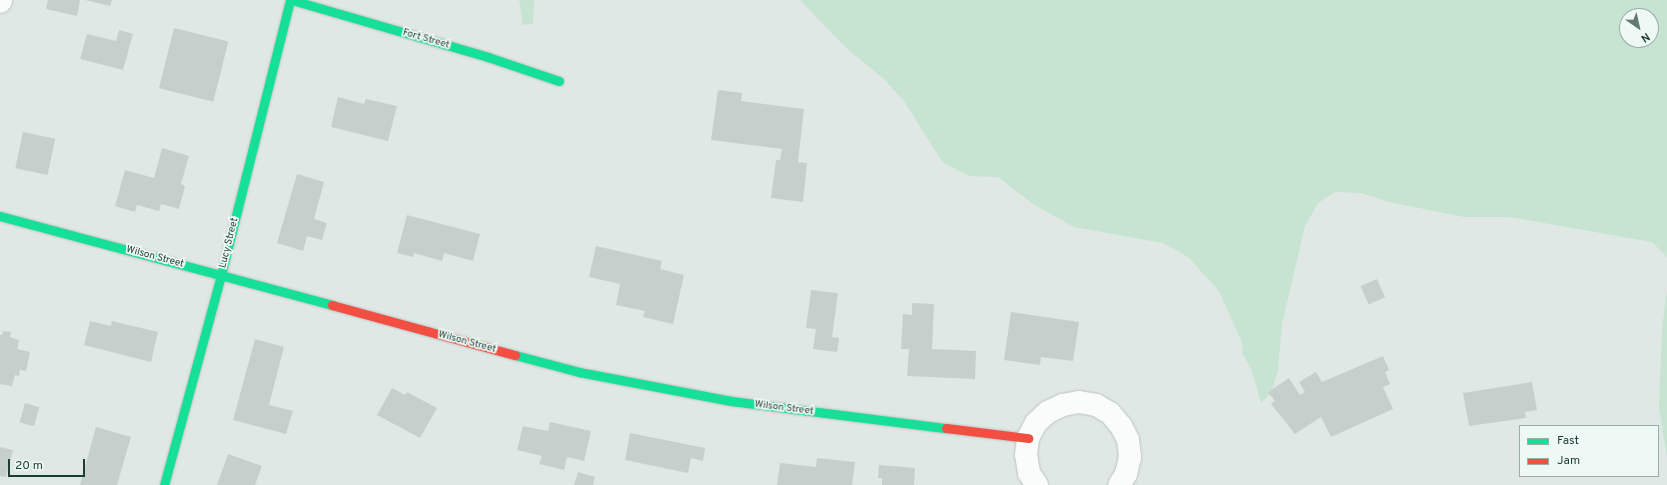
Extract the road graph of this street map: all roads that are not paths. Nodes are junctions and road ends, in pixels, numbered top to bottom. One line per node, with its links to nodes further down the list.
1 (291, 0): 2 (street, Fort Street); 4 (street, Lucy Street)
2 (559, 81)
3 (0, 216): 4 (street, Wilson Street)
4 (221, 275): 5 (street, Wilson Street); 6 (street, Lucy Street)
5 (1028, 438): 7 (street); 8 (street)
6 (164, 485)
7 (1037, 485)
8 (1119, 485)

